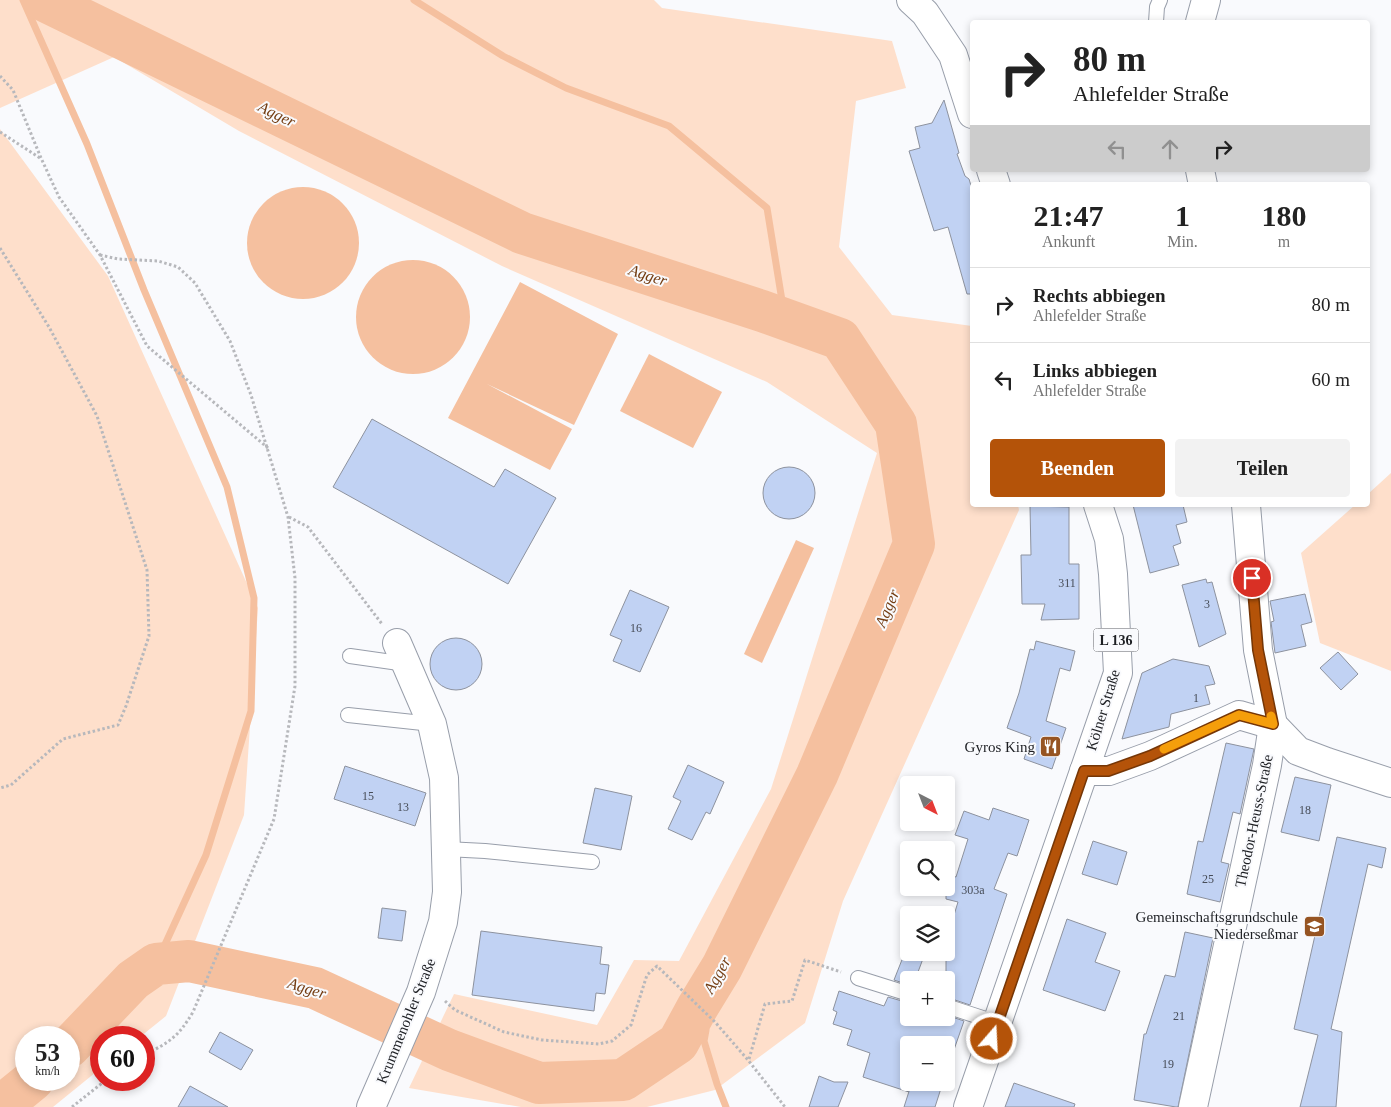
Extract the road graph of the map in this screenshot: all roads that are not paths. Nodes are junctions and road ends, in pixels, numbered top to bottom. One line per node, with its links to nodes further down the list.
1 (911, 0): 6 (street)
2 (1160, 0): 4 (lane)
3 (1206, 0): 5 (street)
4 (1156, 20)
5 (1201, 20)
6 (970, 108)
7 (1099, 507): 14 (street, Kölner Straße / L 136)
8 (1246, 507): 13 (street)
9 (401, 654): 10 (lane); 12 (street, Krummenohler Straße)
10 (350, 656)
11 (348, 715): 12 (lane)
12 (432, 724): 16 (street, Krummenohler Straße)
13 (1273, 724): 14 (street); 15 (street, Theodor-Heuss-Straße); 24 (street, Theodor-Heuss-Straße)
14 (1084, 771): 21 (street, Kölner Straße / L 136)
15 (1391, 783)
16 (446, 849): 17 (lane); 22 (street, Krummenohler Straße)
17 (592, 862)
18 (858, 978): 19 (lane)
19 (900, 991)
20 (955, 1009): 21 (lane)
21 (998, 1023): 23 (street, Kölner Straße / L 136)
22 (371, 1107)
23 (968, 1107)
24 (1193, 1107)

